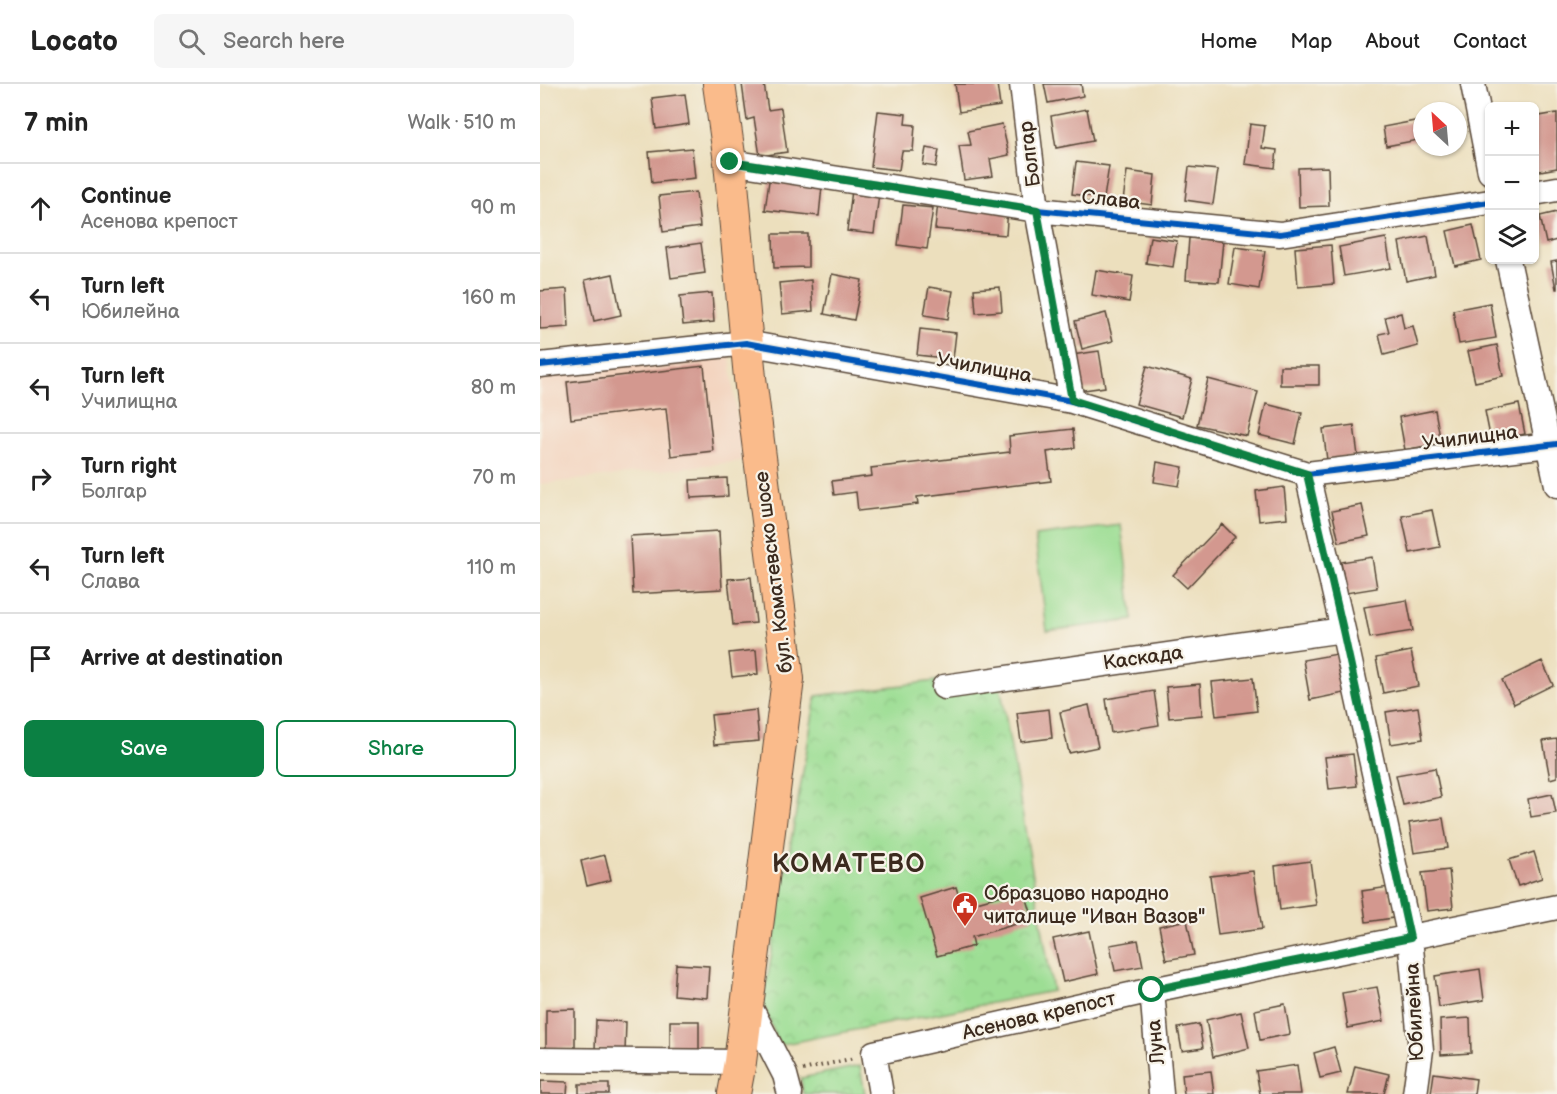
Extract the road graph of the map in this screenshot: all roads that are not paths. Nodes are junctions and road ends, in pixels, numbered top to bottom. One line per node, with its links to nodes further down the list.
1 (719, 84): 5 (main road, бул. Коматевско шосе)
2 (1022, 84): 9 (street, Болгар)
3 (1473, 84): 4 (street)
4 (1487, 156)
5 (730, 162): 9 (street, Слава); 11 (main road, бул. Коматевско шосе)
6 (1557, 189): 7 (street)
7 (1539, 192)
8 (1485, 202): 9 (street, Слава)
9 (1037, 210): 13 (street, Болгар)
10 (1509, 264): 14 (street)
11 (746, 343): 12 (street, Училищна); 13 (street, Училищна); 22 (main road, бул. Коматевско шосе)
12 (540, 365)
13 (1072, 400): 15 (street, Училищна)
14 (1553, 445): 15 (street, Училищна); 16 (street)
15 (1307, 474): 17 (street, Юбилейна)
16 (1557, 484)
17 (1343, 630): 18 (street, Каскада); 20 (street, Юбилейна)
18 (944, 687)
19 (1557, 907): 20 (street, Асенова крепост)
20 (1410, 938): 21 (street, Асенова крепост); 29 (street, Юбилейна)
21 (1152, 990): 27 (street, Асенова крепост); 28 (street, Луна)
22 (748, 1003): 24 (main road, бул. Коматевско шосе); 25 (street)
23 (540, 1060): 24 (street)
24 (740, 1062): 26 (main road, бул. Коматевско шосе)
25 (788, 1084)
26 (734, 1094)
27 (881, 1094)
28 (1161, 1094)
29 (1415, 1094)

